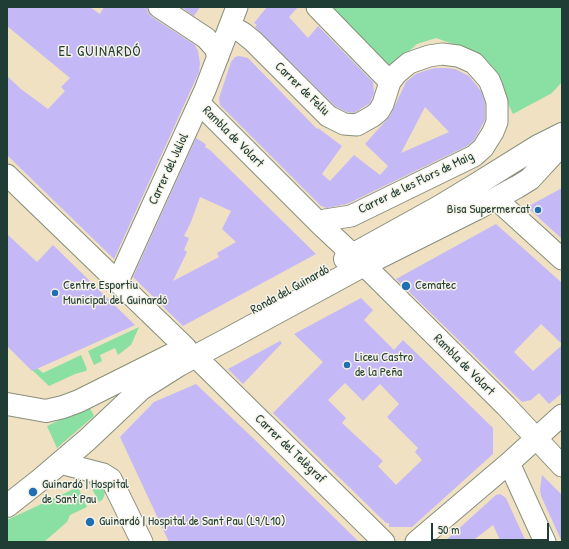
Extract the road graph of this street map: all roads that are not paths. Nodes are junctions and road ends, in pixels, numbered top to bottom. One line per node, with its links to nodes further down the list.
1 (159, 7): 4 (street)
2 (317, 7): 5 (street)
3 (234, 17): 4 (street, Carrer del Juliol); 5 (street, Carrer de Feliu)
4 (218, 57): 6 (street, Carrer del Juliol)
5 (390, 82): 7 (street, Carrer de Feliu)
6 (200, 104): 14 (street, Rambla de Volart); 17 (street, Carrer del Juliol)
7 (497, 122): 14 (street, Carrer de les Flors de Maig)
8 (562, 134): 16 (main road, Ronda del Guinardó)
9 (562, 144): 12 (main road)
10 (562, 161): 12 (street)
11 (7, 175): 17 (street, Carrer del Telègraf)
12 (530, 179): 13 (main road, Ronda del Guinardó)
13 (496, 199): 15 (street); 16 (main road, Ronda del Guinardó)
14 (320, 224): 16 (street, Rambla de Volart)
15 (562, 259)
16 (359, 260): 18 (main road, Ronda del Guinardó); 21 (street, Rambla de Volart)
17 (118, 281): 18 (street, Carrer del Telègraf)
18 (191, 352): 19 (main road, Ronda del Guinardó); 22 (main road, Ronda del Guinardó); 28 (street, Carrer del Telègraf)
19 (7, 404)
20 (562, 415): 21 (street)
21 (536, 439): 23 (street); 24 (street, Rambla de Volart)
22 (60, 463): 25 (main road, Ronda del Guinardó); 27 (street)
23 (510, 463): 29 (street); 30 (street)
24 (562, 466)
25 (7, 506)
26 (133, 542): 27 (street)
27 (142, 542)
28 (384, 542)
29 (416, 542)
30 (545, 542)

